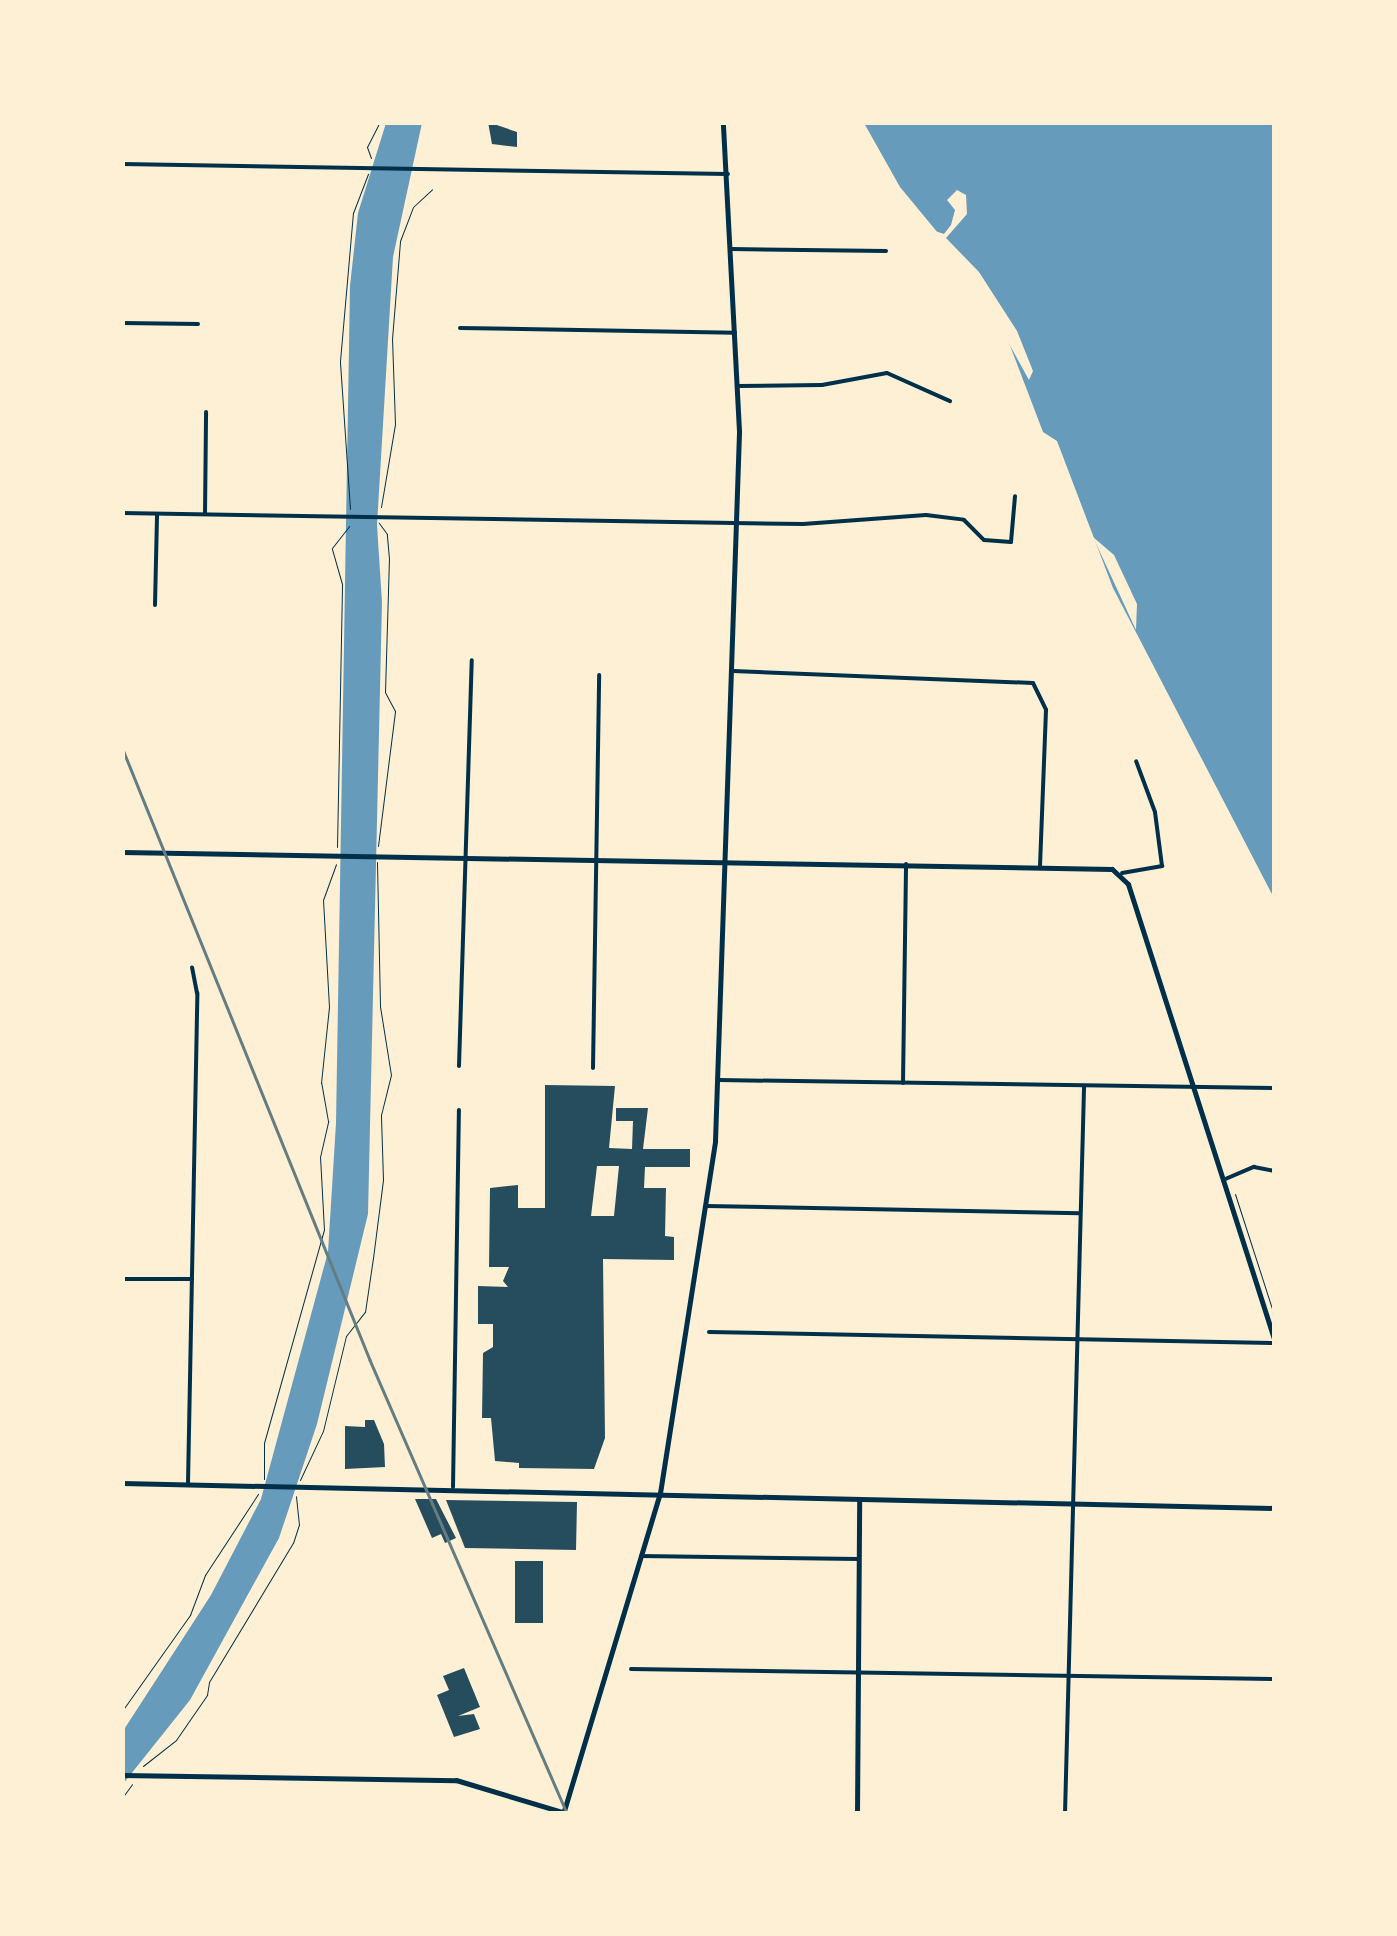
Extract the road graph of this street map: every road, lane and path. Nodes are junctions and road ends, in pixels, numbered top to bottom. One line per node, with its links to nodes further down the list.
1 (380, 122): 65 (path)
2 (722, 122): 4 (street)
3 (122, 164): 4 (street)
4 (728, 174): 6 (street)
5 (432, 189): 67 (path)
6 (731, 249): 7 (street); 11 (street)
7 (886, 251)
8 (122, 323): 9 (street)
9 (198, 324)
10 (460, 328): 11 (street)
11 (735, 333): 12 (street)
12 (738, 386): 13 (street); 19 (street)
13 (950, 402)
14 (206, 412): 18 (street)
15 (1015, 496): 19 (street)
16 (122, 513): 17 (street)
17 (157, 514): 18 (street); 20 (street)
18 (205, 514): 19 (street)
19 (737, 523): 22 (street)
20 (155, 605)
21 (472, 660): 26 (street)
22 (732, 671): 28 (street); 30 (street)
23 (599, 675): 27 (street)
24 (1136, 761): 31 (street)
25 (122, 852): 26 (street)
26 (464, 856): 27 (street); 33 (street)
27 (596, 858): 28 (street); 34 (street)
28 (726, 861): 29 (street); 35 (street)
29 (906, 864): 30 (street); 36 (street)
30 (1040, 866): 31 (street)
31 (1122, 873): 38 (street)
32 (192, 967): 47 (street)
33 (459, 1066)
34 (593, 1068)
35 (719, 1080): 36 (street); 44 (street)
36 (903, 1083): 37 (street)
37 (1084, 1087): 38 (street); 45 (street)
38 (1194, 1088): 39 (street); 42 (street)
39 (1274, 1088)
40 (459, 1110): 54 (street)
41 (1274, 1171): 42 (street)
42 (1224, 1180): 51 (street)
43 (1232, 1186): 48 (path)
44 (706, 1206): 45 (street); 55 (street)
45 (1080, 1213): 50 (street)
46 (122, 1278): 47 (street)
47 (192, 1279): 53 (street)
48 (1274, 1315)
49 (709, 1332): 50 (street)
50 (1077, 1340): 51 (street); 57 (street)
51 (1274, 1341)
52 (122, 1483): 53 (street)
53 (188, 1483): 54 (street)
54 (452, 1487): 55 (street)
55 (660, 1493): 56 (street); 59 (street)
56 (859, 1500): 57 (street); 60 (street)
57 (1074, 1504): 58 (street); 63 (street)
58 (1274, 1508)
59 (642, 1556): 60 (street); 68 (street)
60 (859, 1559): 62 (street)
61 (631, 1669): 62 (street)
62 (858, 1672): 63 (street); 69 (street)
63 (1070, 1675): 64 (street); 70 (street)
64 (1274, 1678)
65 (122, 1711)
66 (122, 1775): 68 (street)
67 (122, 1798)
68 (564, 1813)
69 (857, 1814)
70 (1065, 1814)

